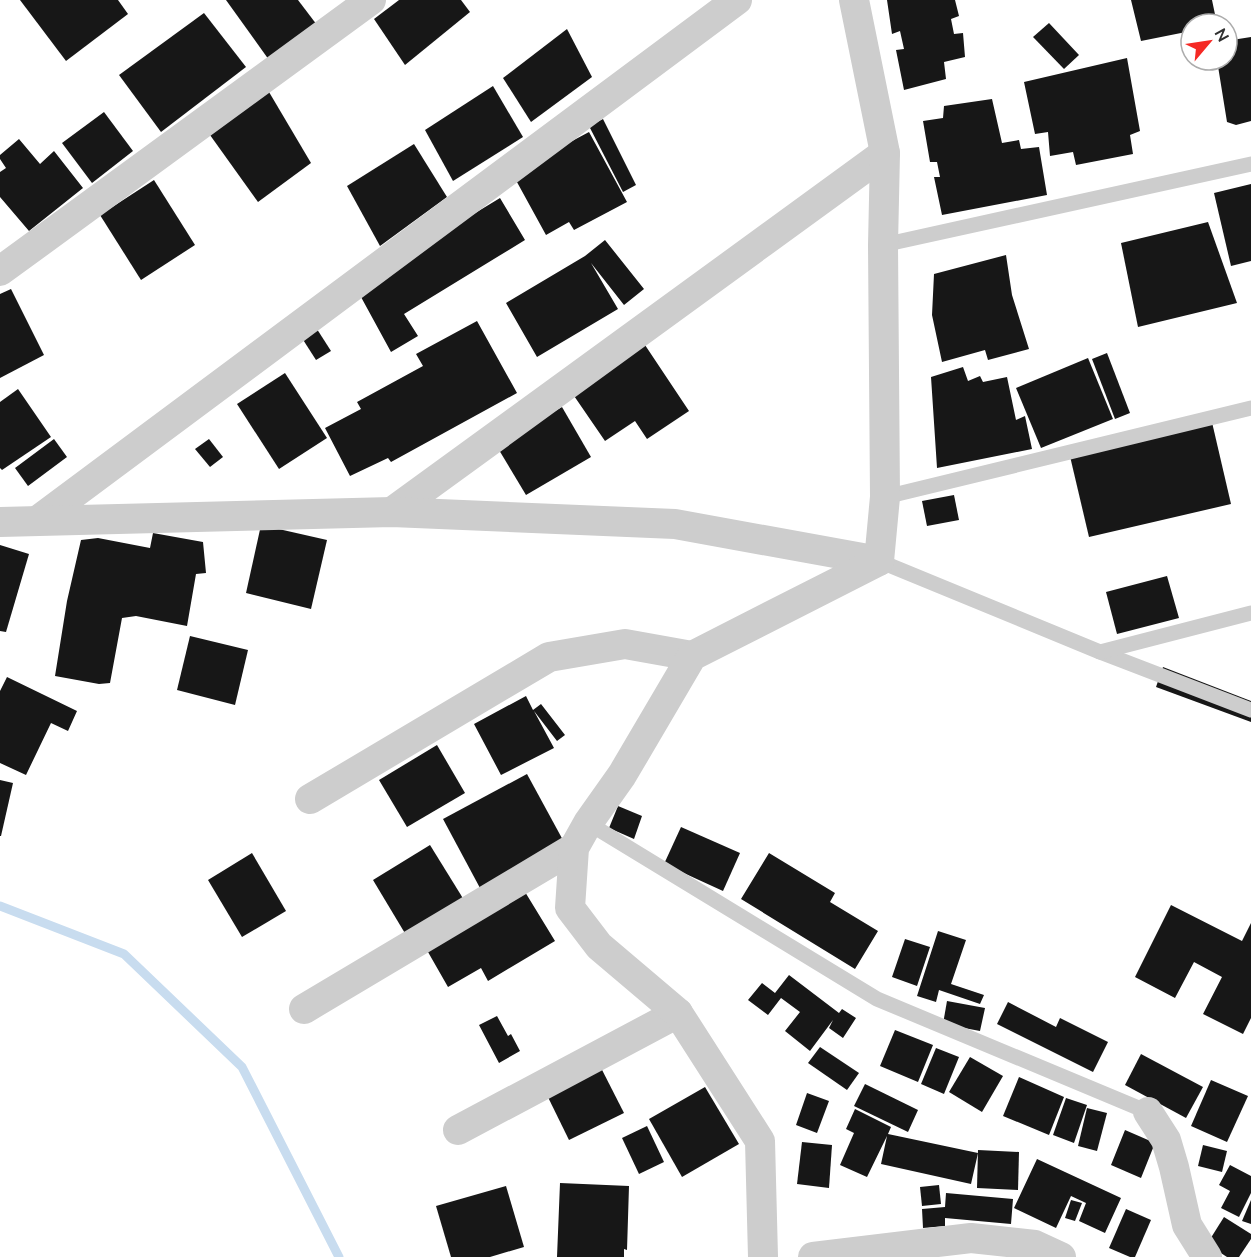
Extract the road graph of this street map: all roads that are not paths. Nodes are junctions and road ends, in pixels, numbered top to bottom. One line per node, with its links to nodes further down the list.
1 (370, 0): 7 (street)
2 (737, 0): 11 (street)
3 (854, 0): 4 (street)
4 (885, 153): 6 (street); 10 (street)
5 (1251, 164): 6 (lane)
6 (883, 245): 9 (street)
7 (0, 271)
8 (1251, 408): 9 (lane)
9 (885, 497): 13 (street)
10 (392, 512): 11 (street); 13 (street)
11 (38, 521): 12 (street)
12 (0, 522)
13 (879, 561): 15 (lane); 16 (street)
14 (1251, 613): 15 (lane)
15 (1100, 652): 17 (lane)
16 (692, 656): 18 (street); 19 (street)
17 (1251, 710)
18 (309, 799)
19 (581, 835): 20 (street); 21 (street); 22 (lane)
20 (304, 1009)
21 (678, 1013): 23 (street); 24 (street)
22 (1148, 1112): 27 (street)
23 (458, 1130)
24 (763, 1257)
25 (813, 1257): 26 (street)
26 (1060, 1257)
27 (1207, 1257)

